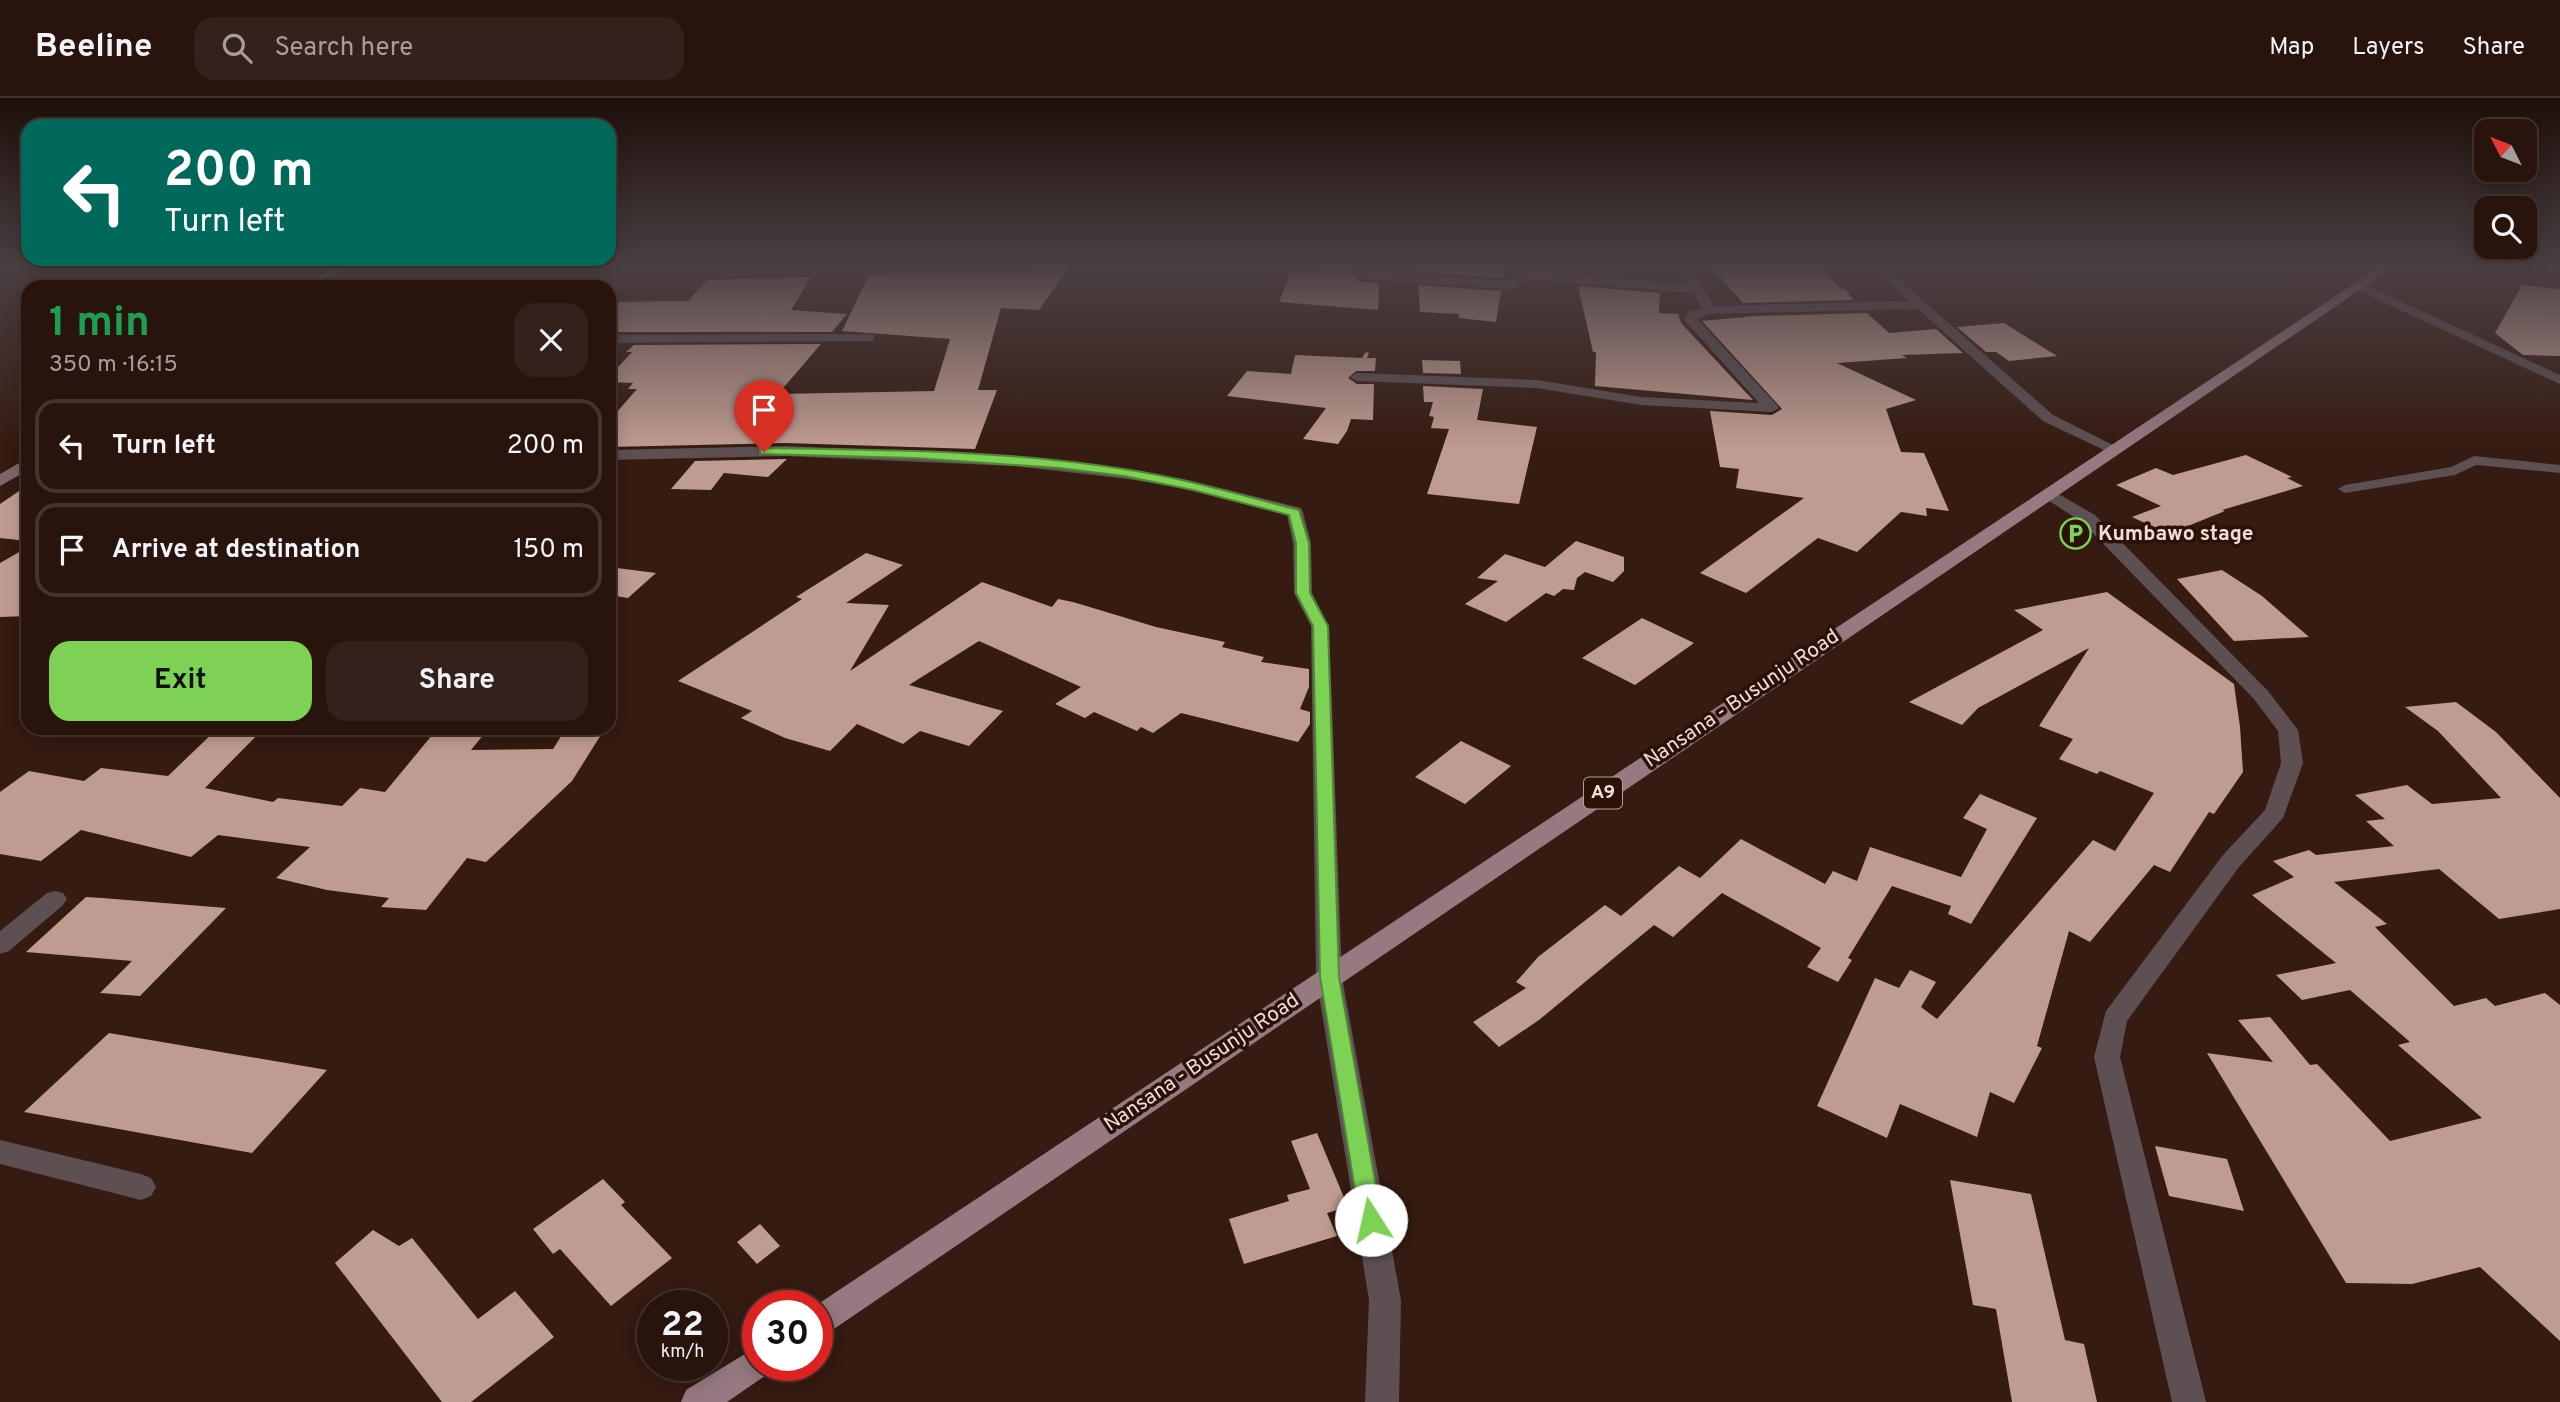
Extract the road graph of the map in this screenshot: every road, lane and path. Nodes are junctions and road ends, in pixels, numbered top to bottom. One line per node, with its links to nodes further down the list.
1 (1697, 327): 7 (street)
2 (1946, 327): 9 (street)
3 (2299, 327): 9 (main road, Nansana - Busunju Road / A9)
4 (2447, 327): 8 (street)
5 (869, 338): 6 (street)
6 (616, 339)
7 (1357, 377)
8 (2560, 380)
9 (2115, 450): 15 (main road, Nansana - Busunju Road / A9)
10 (616, 455): 18 (street)
11 (21, 468): 13 (street)
12 (2560, 469): 14 (lane)
13 (0, 481)
14 (2346, 489)
15 (2048, 493): 18 (main road, Nansana - Busunju Road / A9); 25 (street)
16 (55, 899): 17 (street)
17 (0, 945)
18 (1329, 977): 21 (main road, Nansana - Busunju Road / A9); 24 (street)
19 (0, 1152): 20 (street)
20 (141, 1187)
21 (833, 1311)
22 (742, 1373): 23 (main road)
23 (698, 1402)
24 (1382, 1402)
25 (2189, 1402)

